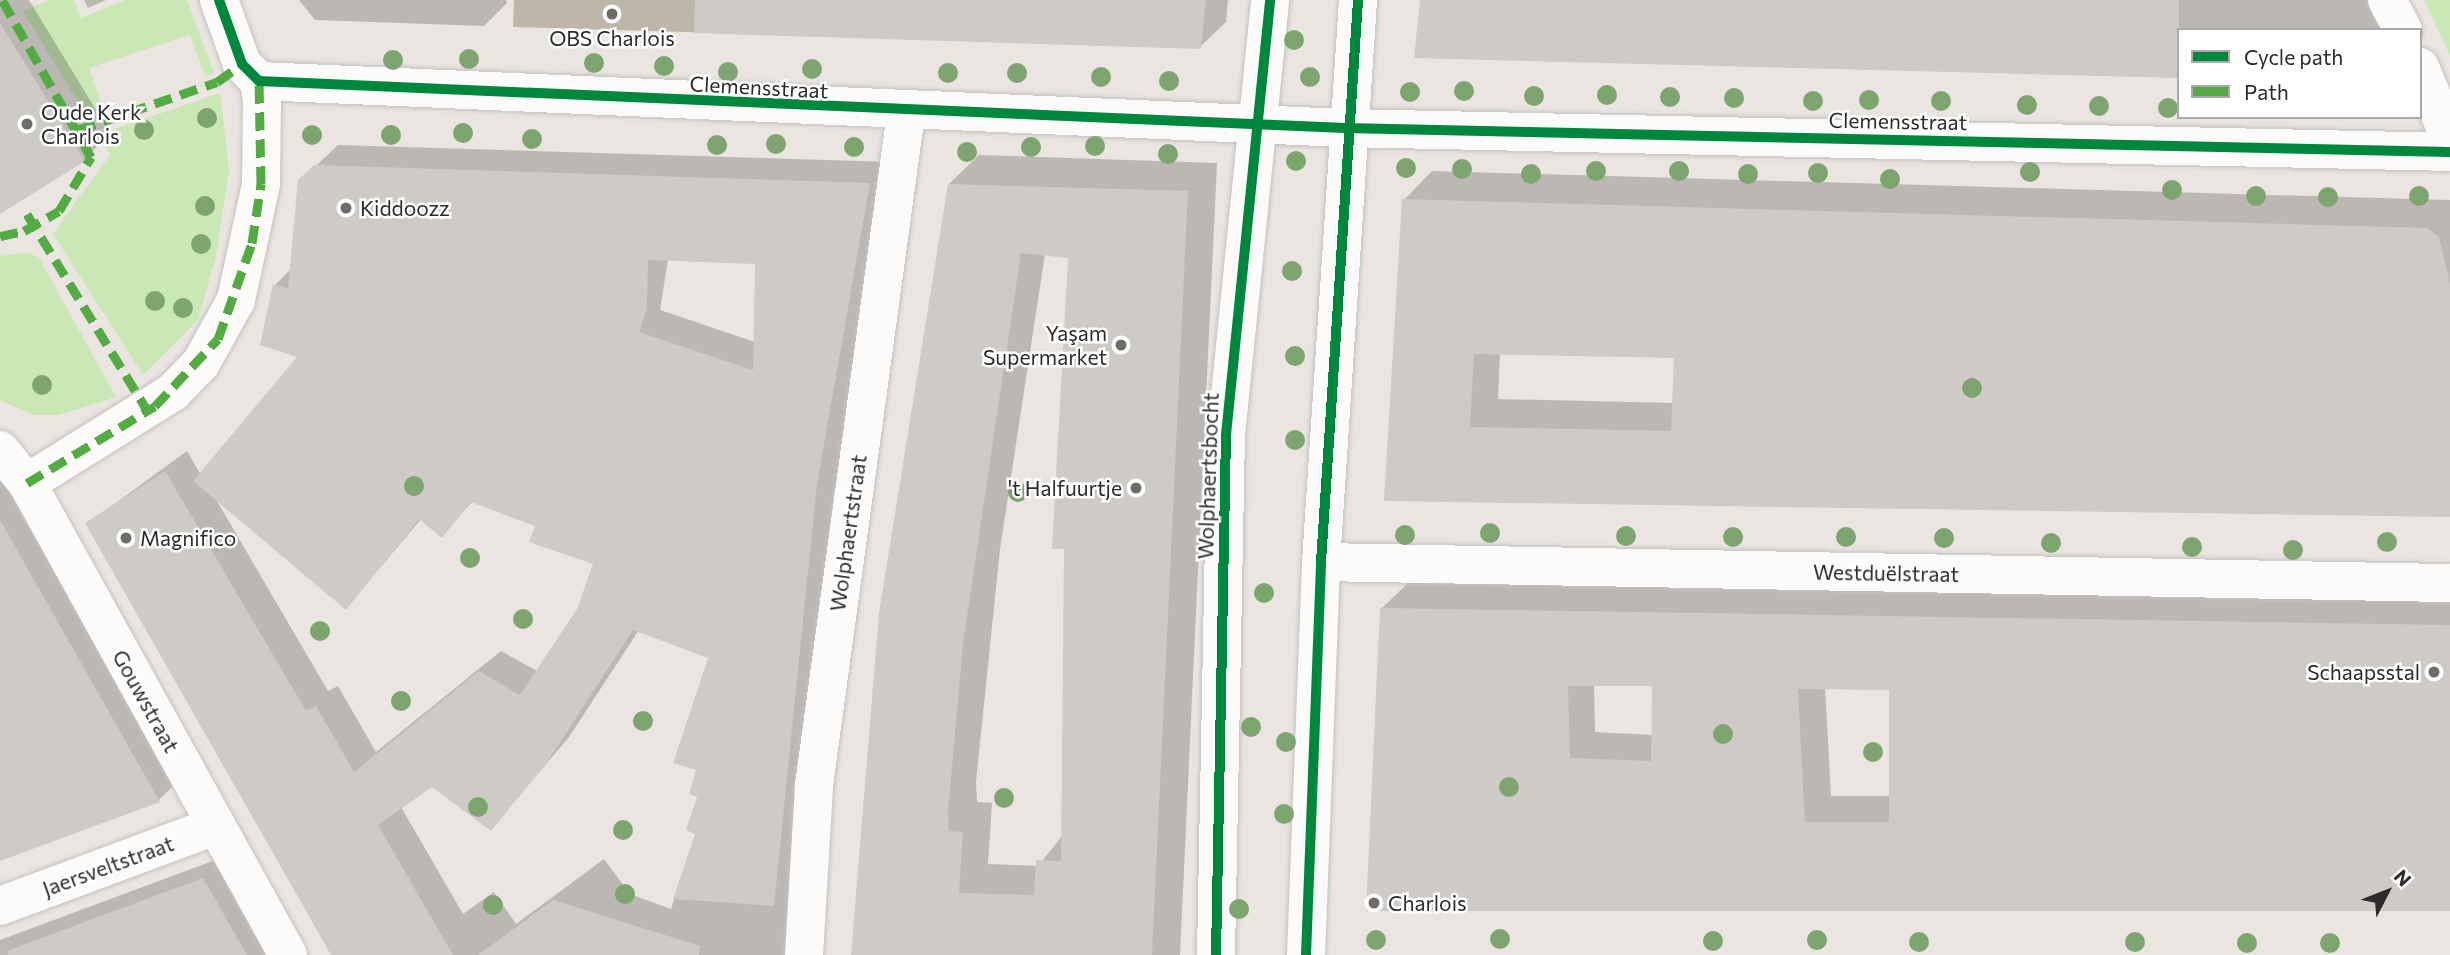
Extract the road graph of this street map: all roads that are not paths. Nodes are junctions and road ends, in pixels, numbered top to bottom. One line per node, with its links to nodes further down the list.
1 (219, 0): 6 (street)
2 (1270, 0): 9 (street, Wolphaertsbocht)
3 (1358, 0): 10 (street)
4 (2387, 0): 5 (street)
5 (2402, 28)
6 (251, 72): 8 (street, Clemensstraat); 14 (street)
7 (2422, 72): 11 (street)
8 (906, 113): 9 (street, Clemensstraat); 20 (street, Wolphaertstraat)
9 (1258, 119): 10 (street, Clemensstraat); 21 (street, Wolphaertsbocht)
10 (1345, 128): 12 (street, Clemensstraat); 15 (street)
11 (2450, 139)
12 (2450, 152)
13 (0, 450): 14 (street, Gouwstraat)
14 (27, 483): 17 (street, Gouwstraat)
15 (1321, 562): 16 (street, Westduëlstraat); 22 (street)
16 (2450, 583)
17 (215, 826): 18 (street, Jaersveltstraat); 19 (street, Gouwstraat)
18 (0, 906)
19 (288, 955)
20 (804, 955)
21 (1216, 955)
22 (1306, 955)

